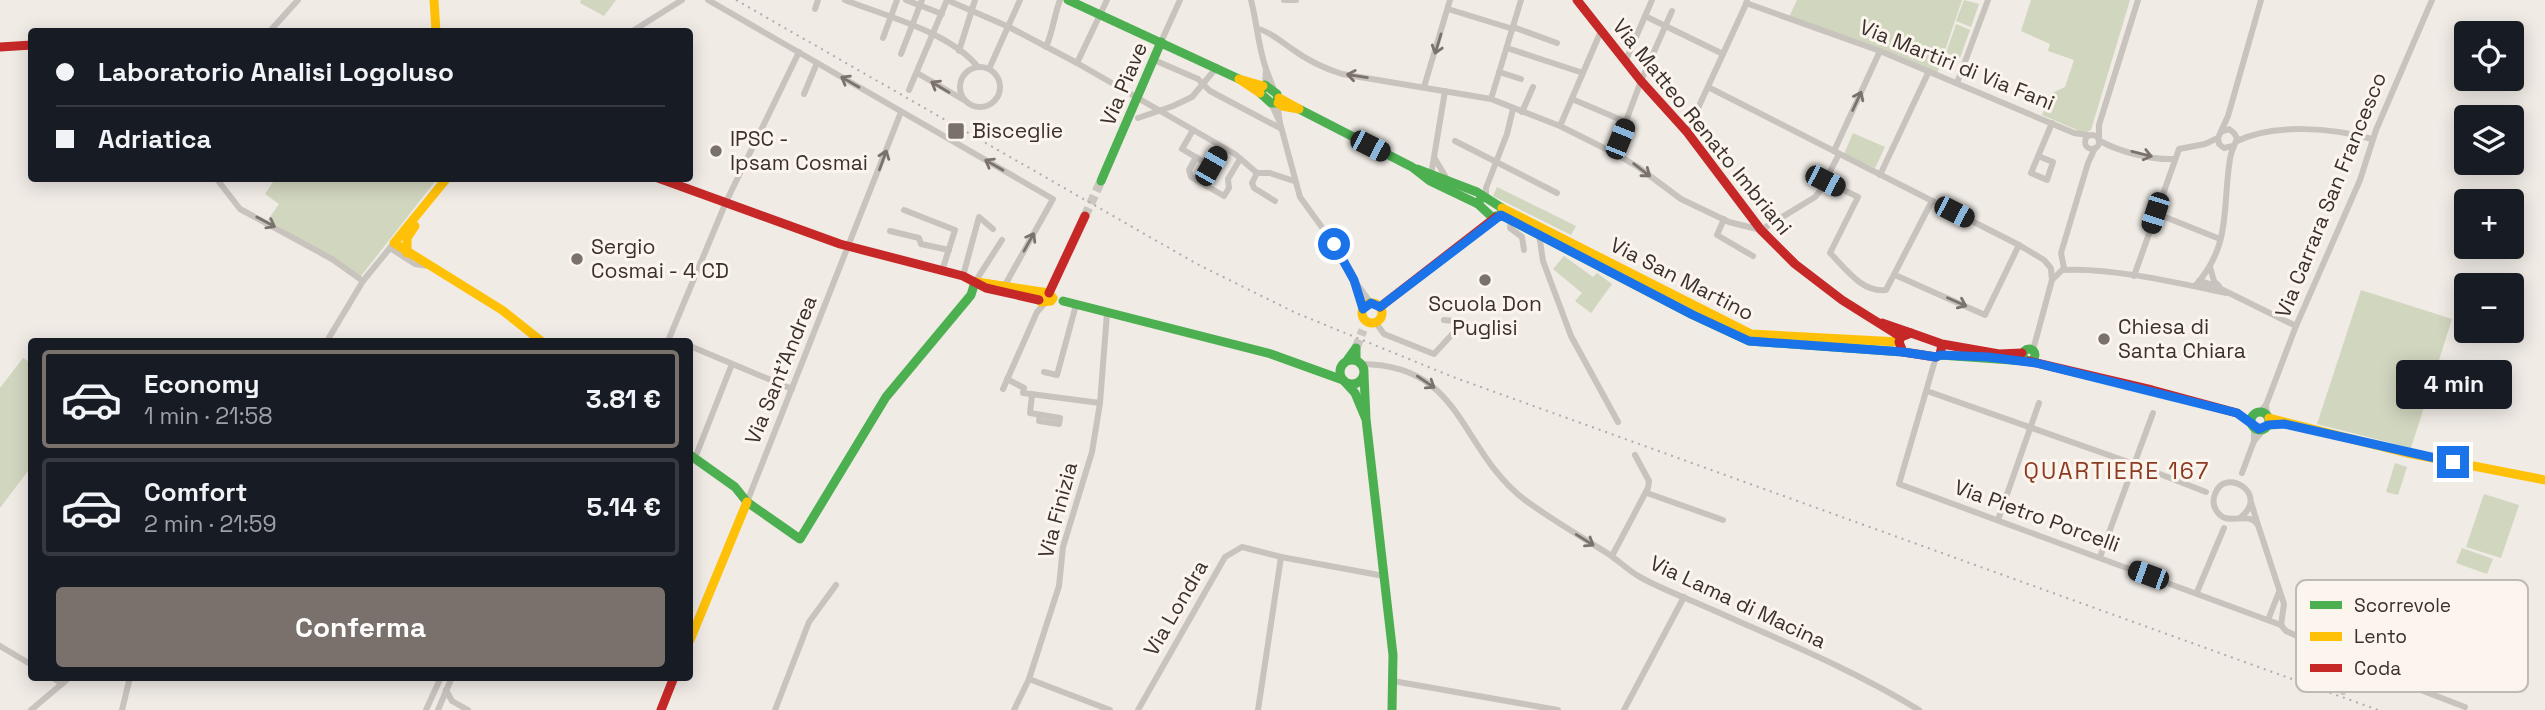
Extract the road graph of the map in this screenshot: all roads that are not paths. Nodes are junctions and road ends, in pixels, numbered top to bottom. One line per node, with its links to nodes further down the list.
1 (298, 0): 41 (street)
2 (433, 0): 42 (main road)
3 (682, 0): 43 (street)
4 (708, 0): 57 (street)
5 (818, 0): 30 (street)
6 (845, 0): 28 (street)
7 (897, 0): 37 (street)
8 (905, 0): 29 (street)
9 (947, 0): 32 (street); 34 (street)
10 (975, 0): 32 (street)
11 (1020, 0): 40 (street)
12 (1060, 0): 53 (street)
13 (1068, 0): 35 (main road)
14 (1107, 0): 35 (street)
15 (1180, 0): 49 (street, Via Piave)
16 (1251, 0): 45 (street)
17 (1284, 0): 18 (street)
18 (1296, 0)
19 (1450, 0): 31 (street)
20 (1521, 0): 44 (street)
21 (1988, 0): 74 (street)
22 (2138, 0): 97 (street)
23 (2260, 0): 92 (street)
24 (1579, 1): 46 (main road, Via Matteo Renato Imbriani)
25 (1649, 1): 36 (street)
26 (1747, 1): 56 (street, Via Martiri di Via Fani); 59 (street)
27 (2429, 1): 106 (street, Via Carrara San Francesco)
28 (862, 3): 37 (street)
29 (921, 3): 34 (street); 38 (street)
30 (815, 9)
31 (1448, 9): 44 (street); 76 (street, one-way to 76)
32 (971, 11): 40 (street); 55 (street)
33 (1672, 11): 39 (street)
34 (942, 14): 47 (street)
35 (1099, 14): 49 (main road); 63 (street)
36 (1645, 16): 39 (street); 61 (street)
37 (891, 18): 38 (street); 48 (street)
38 (911, 26): 47 (street); 58 (street)
39 (1665, 26): 59 (street); 73 (street)
40 (1009, 27): 53 (street); 66 (street)
41 (273, 28)
42 (436, 28)
43 (637, 28)
44 (1513, 28): 50 (street); 54 (street)
45 (1259, 29): 67 (street); 76 (street, one-way to 45)
46 (1601, 31): 61 (main road, Via Matteo Renato Imbriani); 71 (street)
47 (933, 34): 55 (street); 70 (street)
48 (883, 38)
49 (1161, 42): 60 (main road, Via Piave); 65 (main road)
50 (1557, 43)
51 (28, 45): 52 (main road)
52 (0, 47)
53 (1046, 47): 63 (street)
54 (1507, 48): 69 (street); 71 (street)
55 (959, 51): 64 (street)
56 (1880, 51): 68 (street, Via Martiri di Via Fani); 115 (street, one-way to 56)
57 (799, 52): 62 (street); 138 (street)
58 (901, 54)
59 (1723, 54): 78 (street)
60 (1154, 60): 75 (street); 83 (main road, Via Piave)
61 (1626, 60): 73 (main road, Via Matteo Renato Imbriani)
62 (817, 63): 82 (street); 90 (street, one-way to 62)
63 (1077, 63): 83 (street)
64 (978, 67): 66 (street); 86 (street)
65 (1217, 67): 75 (street); 79 (main road)
66 (989, 69): 86 (street)
67 (1266, 69): 79 (street); 87 (street)
68 (1929, 71): 74 (street, Via Martiri di Via Fani); 125 (street)
69 (1499, 72): 72 (street); 84 (street)
70 (917, 74): 80 (street); 86 (street, one-way to 70)
71 (1583, 74): 85 (street)
72 (1521, 79)
73 (1641, 81): 94 (street); 100 (main road, Via Matteo Renato Imbriani)
74 (1957, 83): 95 (street, Via Martiri di Via Fani)
75 (1203, 85): 89 (street); 96 (street)
76 (1424, 87): 81 (street)
77 (1533, 87): 91 (street)
78 (1708, 87): 100 (street); 115 (street)
79 (1263, 88): 87 (main road)
80 (909, 90)
81 (1445, 91): 84 (street); 118 (street)
82 (804, 94)
83 (1137, 99): 89 (street); 128 (main road, Via Piave)
84 (1491, 99): 88 (street)
85 (1572, 99): 94 (street); 98 (street)
86 (964, 100)
87 (1276, 100): 96 (street); 126 (main road)
88 (1513, 109): 91 (street); 122 (street)
89 (1157, 111): 93 (street); 99 (street)
90 (901, 112): 154 (street, Via Sant'Andrea, one-way to 90); 172 (street, one-way to 90)
91 (1522, 112): 98 (street)
92 (2228, 116): 101 (street); 104 (street)
93 (1138, 118)
94 (1626, 122): 114 (street)
95 (2052, 123): 102 (street, Via Martiri di Via Fani); 116 (street)
96 (1280, 125): 129 (street)
97 (2099, 125): 103 (street); 108 (street)
98 (1560, 127): 114 (street)
99 (1193, 131): 112 (street); 117 (street)
100 (1687, 132): 147 (main road, Via Matteo Renato Imbriani)
101 (2233, 132): 104 (street); 105 (street); 110 (street)
102 (2074, 133): 103 (street, Via Martiri di Via Fani); 111 (street, Via Martiri di Via Fani)
103 (2089, 135): 108 (street, Via Martiri di Via Fani); 111 (street)
104 (2219, 135): 109 (street); 113 (street)
105 (2249, 135): 106 (street); 110 (street)
106 (2372, 139): 180 (street, Via Carrara San Francesco)
107 (1455, 141): 122 (street)
108 (2098, 144): 111 (street); 120 (street, one-way to 120); 123 (street)
109 (2205, 144): 113 (street); 120 (street)
110 (2235, 144): 113 (street); 121 (street)
111 (2086, 145): 123 (street)
112 (1222, 147): 117 (street); 119 (street)
113 (2223, 147): 121 (street)
114 (1614, 153): 144 (street, one-way to 144)
115 (1836, 153): 125 (street); 130 (street)
116 (2038, 156)
117 (1196, 157): 119 (street)
118 (1434, 157): 126 (street); 127 (street)
119 (1240, 159): 124 (street)
120 (2175, 159): 142 (street)
121 (2230, 161): 150 (street)
122 (1497, 162): 134 (street); 139 (street)
123 (2088, 163): 158 (street)
124 (1257, 173): 129 (street); 136 (street)
125 (1880, 175): 137 (street)
126 (1431, 176): 127 (main road); 139 (main road)
127 (1447, 179): 139 (main road)
128 (1101, 181)
129 (1294, 181): 176 (street)
130 (1825, 181): 147 (street); 165 (street)
131 (219, 182): 169 (street, one-way to 169)
132 (444, 182): 135 (main road)
133 (669, 182): 138 (main road)
134 (1556, 193)
135 (432, 196): 152 (main road); 157 (main road)
136 (1275, 201)
137 (1932, 201): 153 (street); 165 (street)
138 (726, 202): 154 (main road); 185 (street)
139 (1482, 202): 141 (main road); 141 (main road); 176 (main road)
140 (904, 210): 155 (street)
141 (1500, 213): 145 (main road, Via San Martino); 176 (main road); 187 (main road, Via San Martino)
142 (2155, 213): 150 (street); 167 (street)
143 (1085, 216): 174 (main road)
144 (1724, 219): 147 (street); 159 (street)
145 (1511, 220): 149 (main road, Via San Martino); 156 (street)
146 (993, 229): 166 (street)
147 (1761, 230): 179 (main road, Via Matteo Renato Imbriani)
148 (890, 231): 155 (street)
149 (1539, 234): 190 (main road, Via San Martino); 210 (street)
150 (2220, 239): 163 (street)
151 (1002, 240): 170 (street)
152 (392, 246): 157 (main road); 161 (street); 169 (street)
153 (2019, 246): 160 (street); 165 (street, one-way to 153)
154 (849, 247): 164 (main road); 200 (street, Via Sant'Andrea)
155 (948, 250): 164 (street)
156 (1524, 250)
157 (407, 253): 161 (main road)
158 (2061, 253): 160 (street); 162 (street)
159 (1753, 256)
160 (2052, 264): 162 (street); 162 (street); 168 (street)
161 (429, 266): 184 (main road)
162 (2062, 267): 167 (street); 168 (street)
163 (2210, 267): 171 (street); 173 (street)
164 (942, 271): 166 (main road)
165 (1895, 275)
166 (963, 276): 170 (main road)
167 (2134, 276): 171 (street)
168 (2052, 280): 191 (street)
169 (363, 281): 183 (street)
170 (975, 282): 172 (main road); 174 (main road); 224 (main road)
171 (2197, 284): 173 (street)
172 (1005, 285): 174 (main road)
173 (2226, 293): 180 (street)
174 (1046, 298): 175 (main road); 198 (street)
175 (1076, 305): 177 (main road); 196 (street)
176 (1371, 312): 178 (street)
177 (1107, 313): 194 (main road); 204 (street, Via Finizia)
178 (1444, 320)
179 (1874, 320): 181 (main road); 182 (main road)
180 (2296, 326): 209 (street, Via Carrara San Francesco)
181 (1886, 330): 186 (main road); 187 (main road)
182 (1911, 333): 186 (main road); 188 (main road)
183 (329, 338)
184 (537, 338)
185 (669, 338)
186 (1900, 340): 187 (main road, Via San Martino); 190 (main road)
187 (1879, 342)
188 (1942, 344): 191 (main road); 192 (main road)
189 (693, 347): 195 (street)
190 (1903, 352): 192 (main road, Via San Martino)
191 (2029, 353): 192 (main road, Via San Martino); 209 (main road)
192 (1938, 356): 202 (street)
193 (1352, 362): 194 (main road); 197 (main road); 199 (main road); 232 (street, Via Lama di Macina, one-way to 232)
194 (1299, 363): 199 (main road)
195 (732, 364): 200 (street); 212 (street)
196 (1044, 372)
197 (1364, 374): 199 (main road); 208 (main road)
198 (1007, 379): 201 (street); 203 (street)
199 (1344, 381): 208 (main road)
200 (792, 389): 224 (street, Via Sant'Andrea)
201 (1003, 389)
202 (1927, 391): 211 (street); 229 (street, Via Pietro Porcelli)
203 (1031, 394): 204 (street); 207 (street)
204 (1100, 403): 246 (street, Via Finizia)
205 (2039, 403): 211 (street)
206 (2153, 412): 215 (street)
207 (1040, 415)
208 (1366, 419): 235 (main road)
209 (2261, 419): 216 (street, Via Carrara San Francesco); 217 (main road)
210 (1618, 422)
211 (2030, 428): 215 (street); 229 (street)
212 (693, 454)
213 (1635, 456): 222 (street)
214 (693, 457): 224 (main road)
215 (2134, 464): 221 (street); 234 (street)
216 (2242, 473): 218 (street); 219 (street)
217 (2545, 480)
218 (2233, 482): 219 (street); 220 (street)
219 (2244, 486): 225 (street)
220 (2217, 489): 221 (street); 223 (street)
221 (2206, 492): 223 (street)
222 (1647, 493): 228 (street); 232 (street)
223 (2213, 501): 226 (street)
224 (747, 502): 240 (main road, Via Sant'Andrea)
225 (2251, 502): 227 (street); 230 (street)
226 (2223, 517): 227 (street); 231 (street)
227 (2238, 518): 230 (street); 231 (street)
228 (1723, 520)
229 (1997, 520): 234 (street, Via Pietro Porcelli)
230 (2258, 525): 238 (street)
231 (2224, 528): 237 (street)
232 (1612, 556): 239 (street, Via Lama di Macina)
233 (1281, 557): 235 (street, Via Londra); 269 (street, Via Londra); 270 (street)
234 (2100, 557): 237 (street, Via Pietro Porcelli)
235 (1384, 576): 253 (main road)
236 (836, 585): 266 (street)
237 (2197, 592): 241 (street, Via Pietro Porcelli)
238 (2279, 592): 241 (street); 242 (street)
239 (1684, 597): 273 (street); 274 (street, Via Lama di Macina)
240 (694, 617)
241 (2268, 620): 242 (street, Via Pietro Porcelli)
242 (2281, 625): 243 (street, Via Pietro Porcelli)
243 (2296, 636)
244 (0, 646): 245 (street)
245 (28, 663)
246 (1029, 679): 267 (street, Via Finizia); 268 (street)
247 (58, 681): 254 (street)
248 (65, 681): 254 (street)
249 (129, 681): 260 (street)
250 (439, 681): 261 (street)
251 (450, 681): 255 (street)
252 (672, 681): 265 (main road)
253 (1393, 681): 258 (street); 271 (main road)
254 (62, 684): 259 (street)
255 (446, 690): 262 (street); 264 (street)
256 (2426, 692): 257 (street)
257 (2465, 707)
258 (1536, 708): 272 (street)
259 (32, 710)
260 (122, 710)
261 (426, 710)
262 (438, 710)
263 (457, 710): 264 (street)
264 (468, 710)
265 (661, 710)
266 (775, 710)
267 (1014, 710)
268 (1110, 710)
269 (1138, 710)
270 (1258, 710)
271 (1392, 710)
272 (1558, 710)
273 (1625, 710)
274 (1919, 710)

